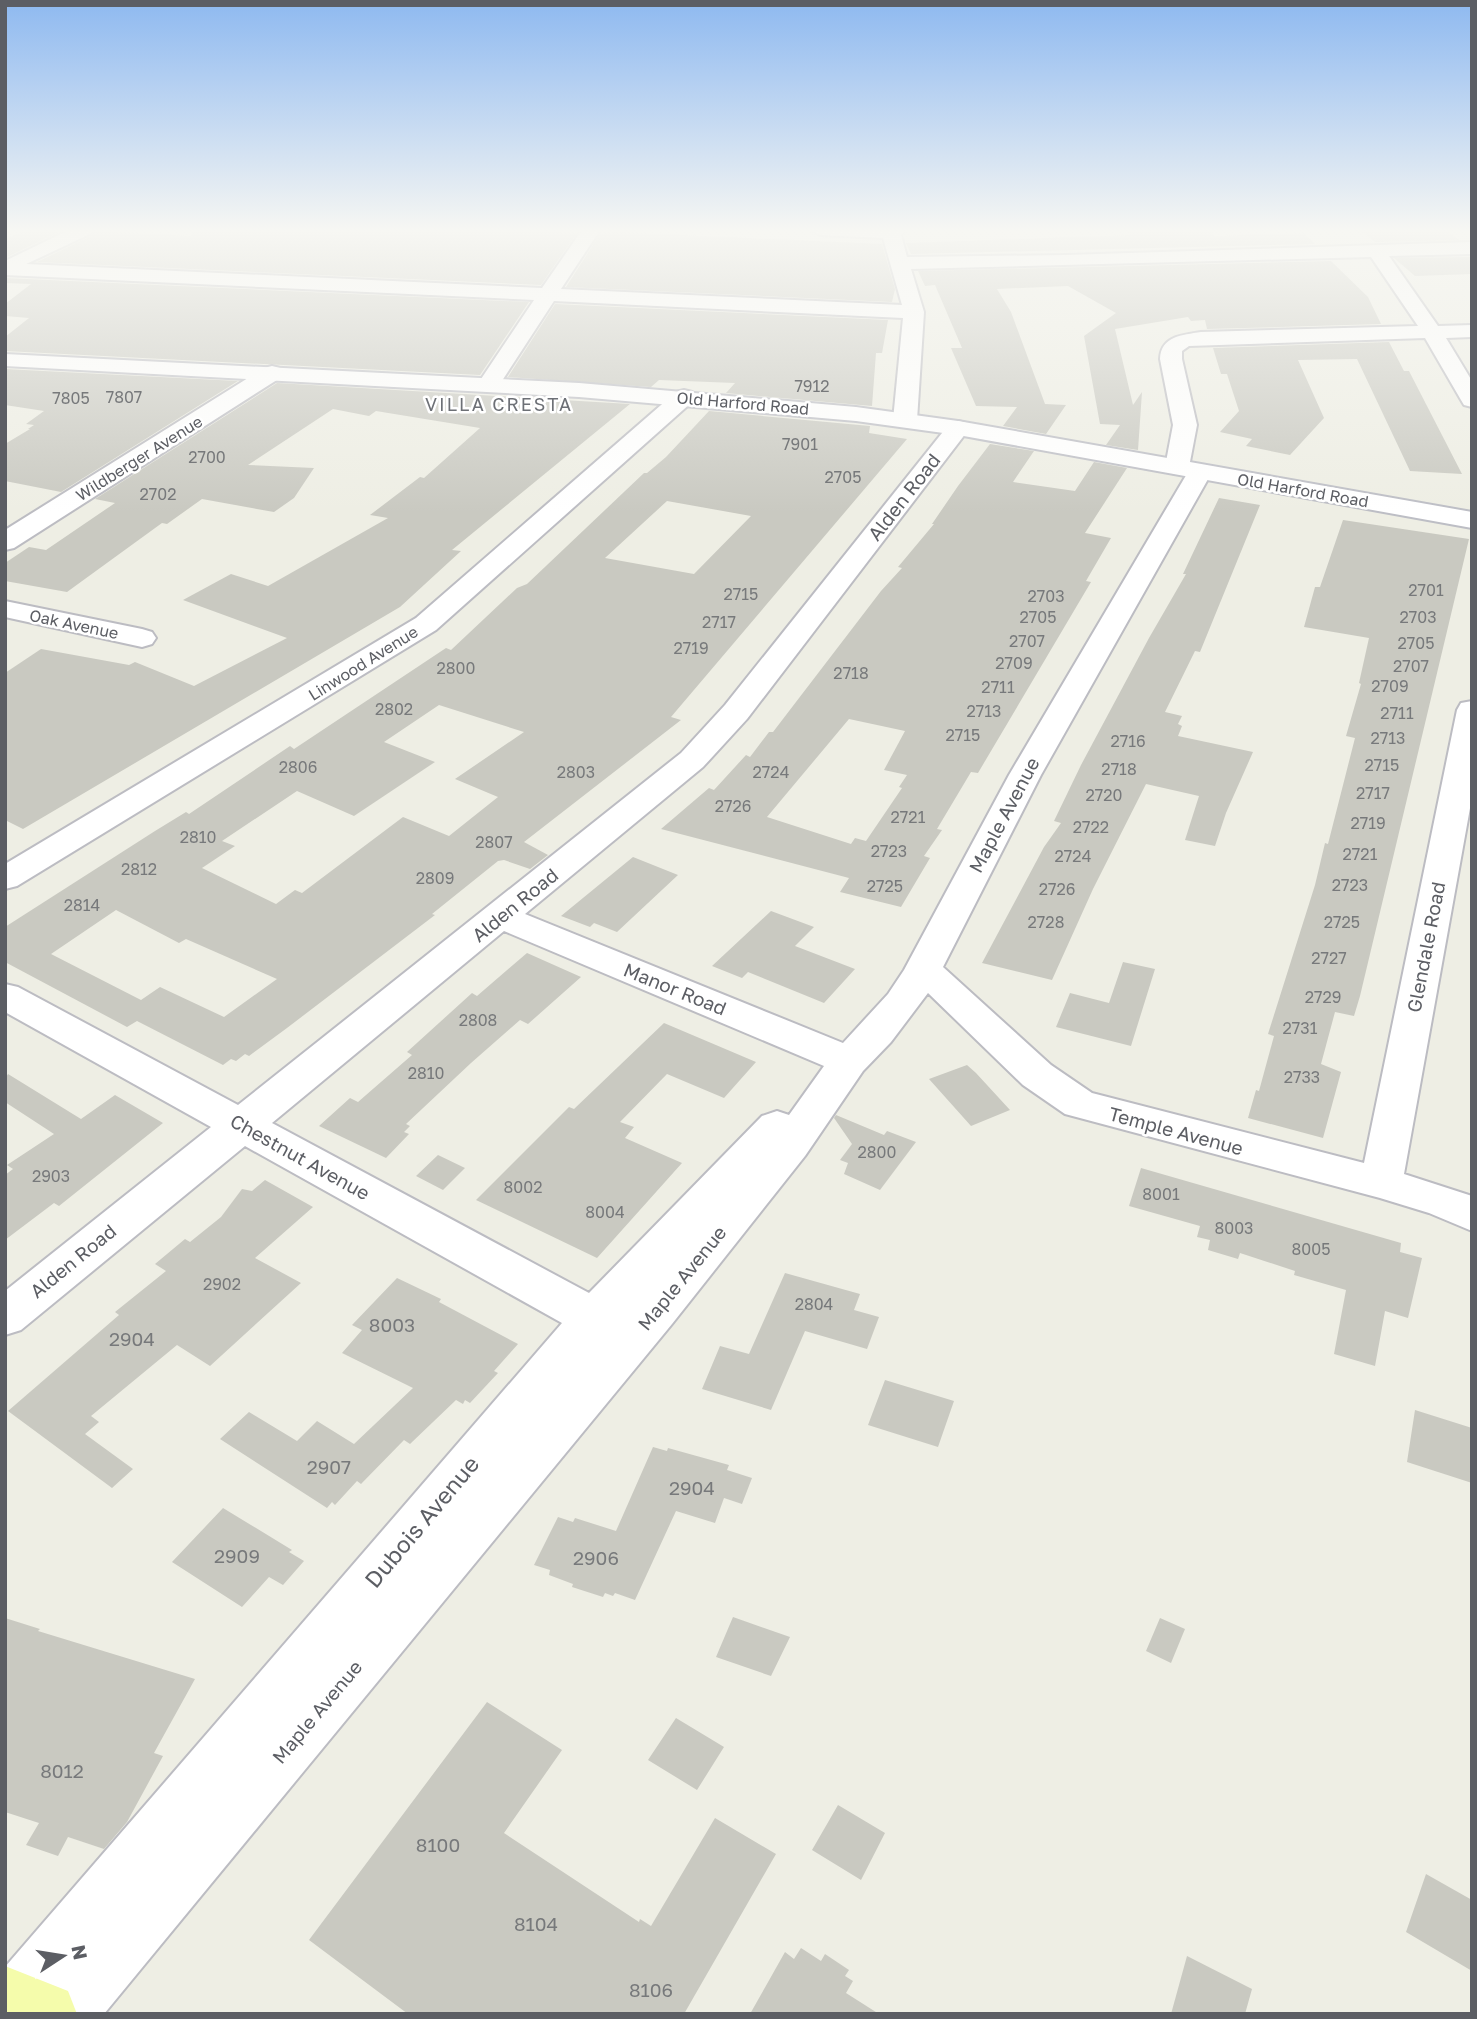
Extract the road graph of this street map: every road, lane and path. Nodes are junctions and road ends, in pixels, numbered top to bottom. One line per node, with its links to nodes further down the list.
1 (529, 324): 8 (street)
2 (913, 324): 11 (street)
3 (1427, 324): 5 (street)
4 (1472, 331): 5 (street)
5 (1432, 332): 10 (street); 13 (street, Maple Avenue)
6 (5, 360): 7 (street, Old Harford Road)
7 (272, 373): 8 (street, Old Harford Road); 15 (street, Wildberger Avenue)
8 (488, 385): 9 (street, Old Harford Road)
9 (684, 397): 11 (street, Old Harford Road); 19 (street, Linwood Avenue)
10 (1472, 400)
11 (905, 420): 12 (street, Old Harford Road)
12 (958, 428): 13 (street, Old Harford Road); 20 (street, Alden Road)
13 (1188, 469): 14 (street, Old Harford Road); 21 (street, Maple Avenue)
14 (1472, 520)
15 (5, 542)
16 (5, 609): 17 (street, Oak Avenue)
17 (142, 638)
18 (1472, 710): 25 (street, Glendale Road)
19 (5, 879)
20 (500, 917): 23 (street, Manor Road); 24 (street, Alden Road)
21 (923, 970): 23 (street, Maple Avenue); 25 (street, Temple Avenue)
22 (5, 996): 24 (street, Chestnut Avenue)
23 (849, 1061): 27 (street, Maple Avenue)
24 (240, 1124): 28 (street, Alden Road); 29 (street, Chestnut Avenue)
25 (1381, 1183): 26 (street, Temple Avenue)
26 (1472, 1215)
27 (671, 1264): 29 (street, Dubois Avenue); 30 (street, Maple Avenue)
28 (5, 1317)
29 (594, 1318): 30 (street, Dubois Avenue)
30 (32, 2007)

